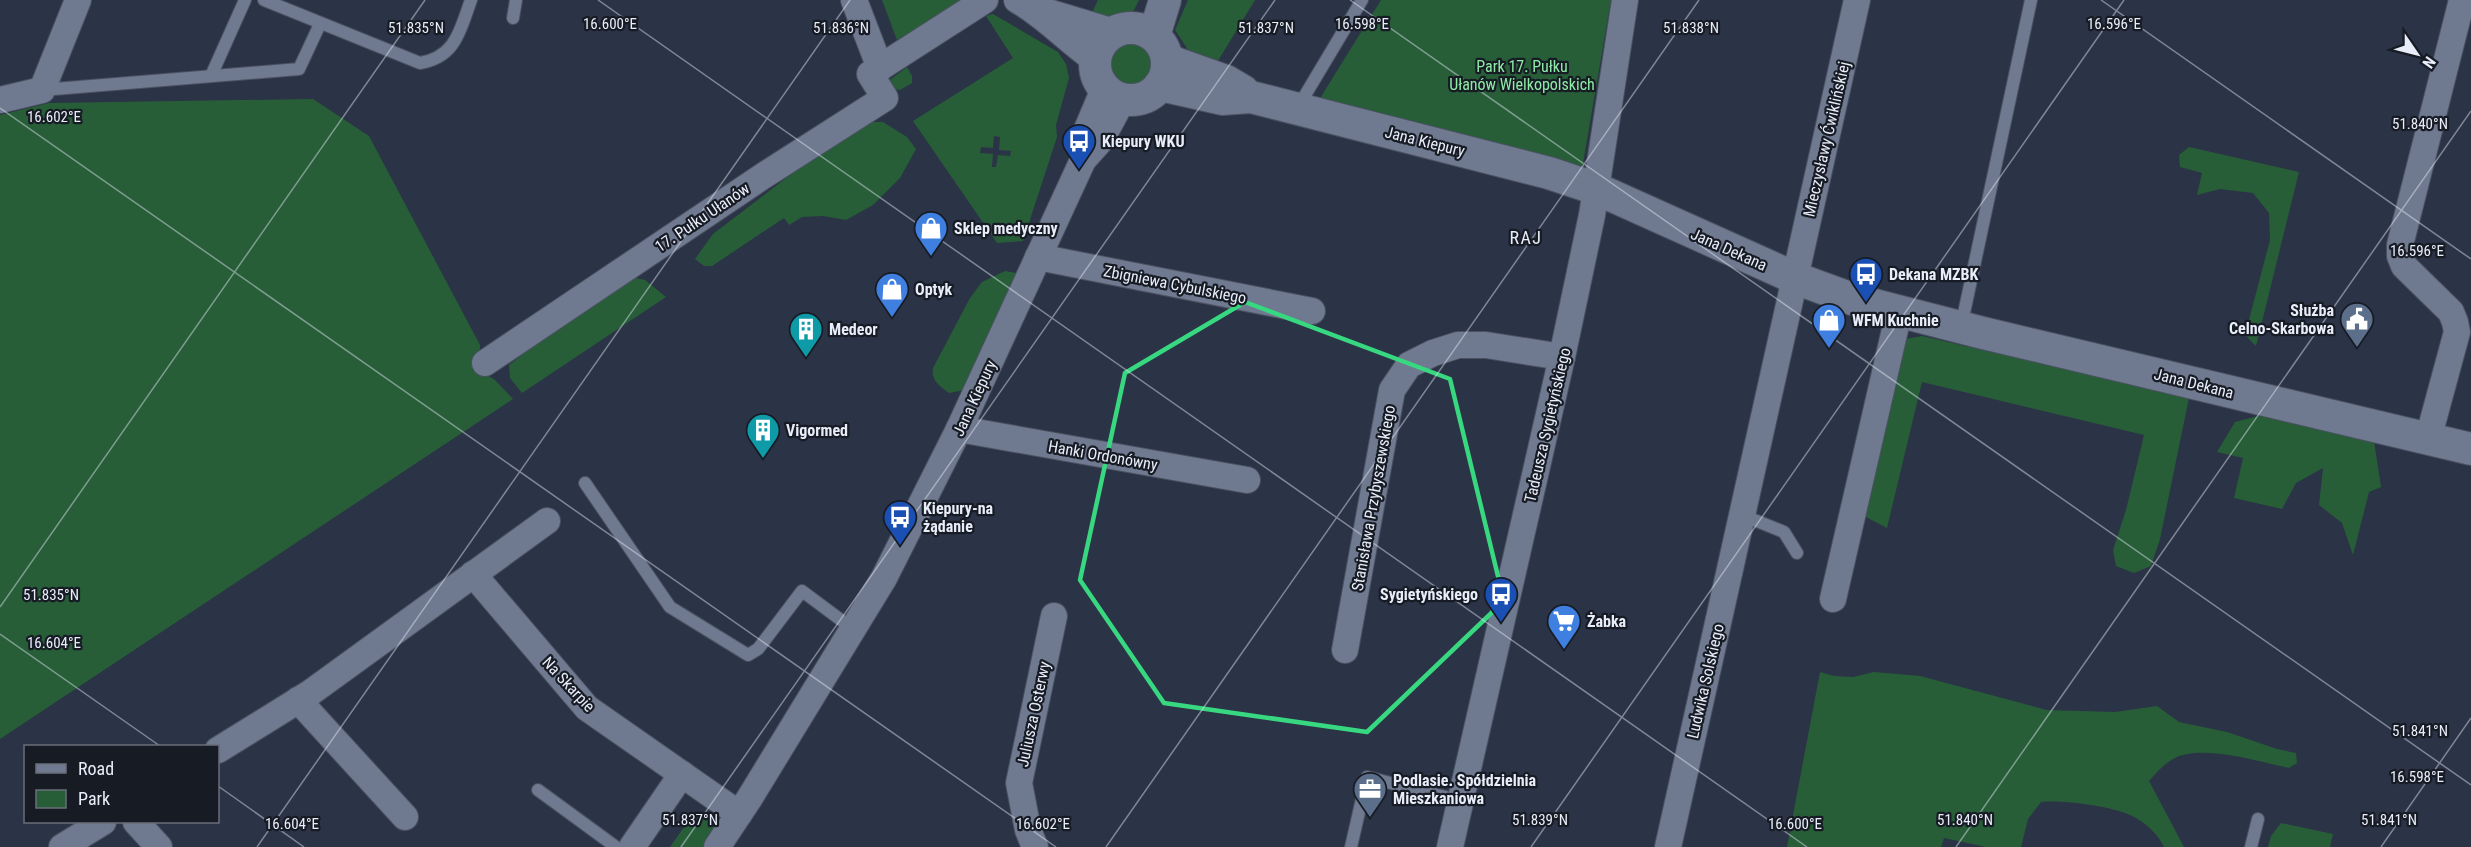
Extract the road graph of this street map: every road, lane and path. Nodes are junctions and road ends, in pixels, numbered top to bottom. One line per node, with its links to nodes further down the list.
1 (78, 0): 21 (street)
2 (245, 0): 19 (lane)
3 (264, 0): 16 (lane)
4 (471, 0): 16 (lane)
5 (516, 0): 15 (lane)
6 (854, 0): 18 (street)
7 (985, 0): 18 (street)
8 (1165, 0): 17 (street)
9 (1362, 0): 23 (lane)
10 (1625, 0): 24 (street, Tadeusza Sygietyńskiego)
11 (1857, 0): 26 (street, Mieczysławy Ćwiklińskiej)
12 (2031, 0): 29 (lane)
13 (2462, 0): 33 (street)
14 (1023, 3): 17 (street); 20 (street)
15 (513, 18)
16 (321, 24): 19 (lane)
17 (1146, 40): 20 (street); 20 (street); 23 (street, Jana Kiepury)
18 (875, 71): 31 (street, 17. Pułku Ułanów)
19 (211, 76): 21 (lane)
20 (1107, 83): 25 (street, Jana Kiepury)
21 (42, 90): 22 (street)
22 (0, 100)
23 (1297, 109): 24 (street, Jana Kiepury)
24 (1597, 189): 26 (street, Jana Dekana); 30 (street, Tadeusza Sygietyńskiego)
25 (1038, 257): 27 (street, Zbigniewa Cybulskiego); 32 (street, Jana Kiepury)
26 (1795, 278): 28 (street, Jana Dekana); 37 (street, Ludwika Solskiego)
27 (1312, 311)
28 (1899, 312): 29 (street, Jana Dekana); 41 (street)
29 (1961, 327): 33 (street, Jana Dekana)
30 (1562, 357): 44 (street, Stanisława Przybyszewskiego); 49 (street, Tadeusza Sygietyńskiego)
31 (485, 363)
32 (959, 429): 35 (street, Hanki Ordonówny); 43 (street, Jana Kiepury)
33 (2428, 439): 34 (street, Jana Dekana)
34 (2471, 449)
35 (1247, 480)
36 (585, 483): 43 (lane)
37 (1742, 515): 39 (lane); 63 (street, Ludwika Solskiego)
38 (547, 521): 40 (street)
39 (1797, 553)
40 (473, 574): 45 (street); 47 (street, Na Skarpie)
41 (1833, 599)
42 (1054, 616): 60 (street, Juliusza Osterwy)
43 (853, 629): 50 (street, Jana Kiepury)
44 (1345, 650)
45 (298, 700): 46 (street); 51 (street)
46 (219, 749)
47 (682, 774): 50 (street, Na Skarpie); 58 (street)
48 (538, 790): 57 (lane)
49 (1461, 801): 61 (lane); 62 (street, Tadeusza Sygietyńskiego)
50 (739, 814): 59 (street, Jana Kiepury)
51 (405, 817)
52 (2258, 819): 64 (lane)
53 (101, 823): 55 (street)
54 (137, 823): 56 (street)
55 (62, 847)
56 (159, 847)
57 (616, 847)
58 (632, 847)
59 (717, 847)
60 (1035, 847)
61 (1351, 847)
62 (1450, 847)
63 (1668, 847)
64 (2251, 847)

